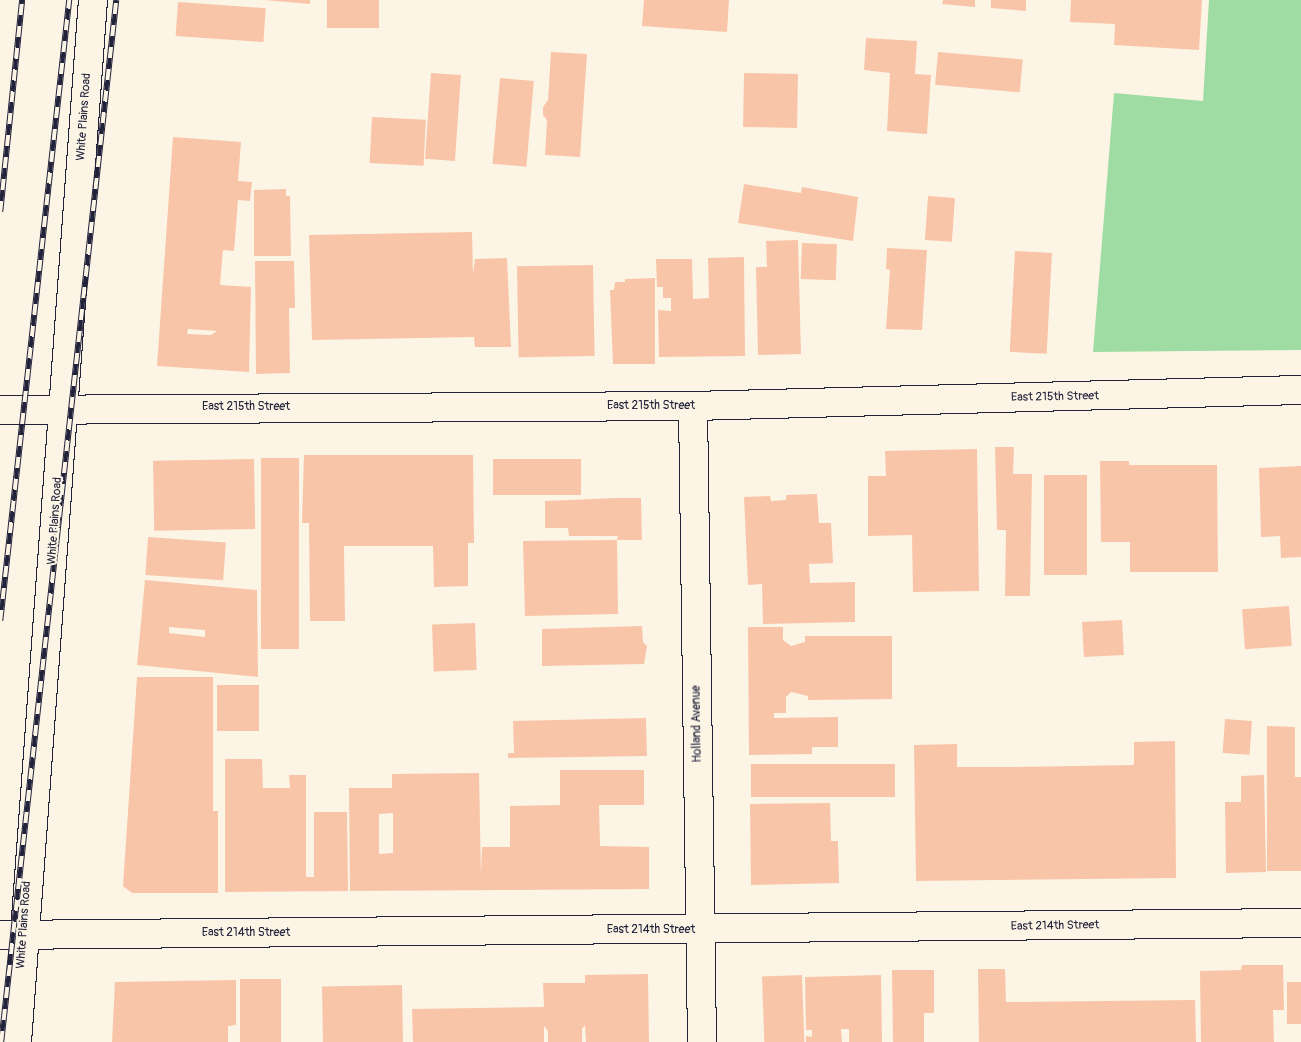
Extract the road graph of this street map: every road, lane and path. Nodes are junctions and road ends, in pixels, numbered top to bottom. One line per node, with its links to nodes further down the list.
1 (92, 0): 4 (street, White Plains Road)
2 (1301, 390): 3 (street, East 215th Street)
3 (693, 406): 4 (street, East 215th Street); 7 (street, Holland Avenue)
4 (64, 409): 5 (street, East 215th Street); 8 (street, White Plains Road)
5 (0, 410)
6 (1301, 923): 7 (street, East 214th Street)
7 (700, 930): 8 (street, East 214th Street); 10 (street, Holland Avenue)
8 (12, 935): 9 (street, White Plains Road)
9 (17, 1042)
10 (702, 1042)

